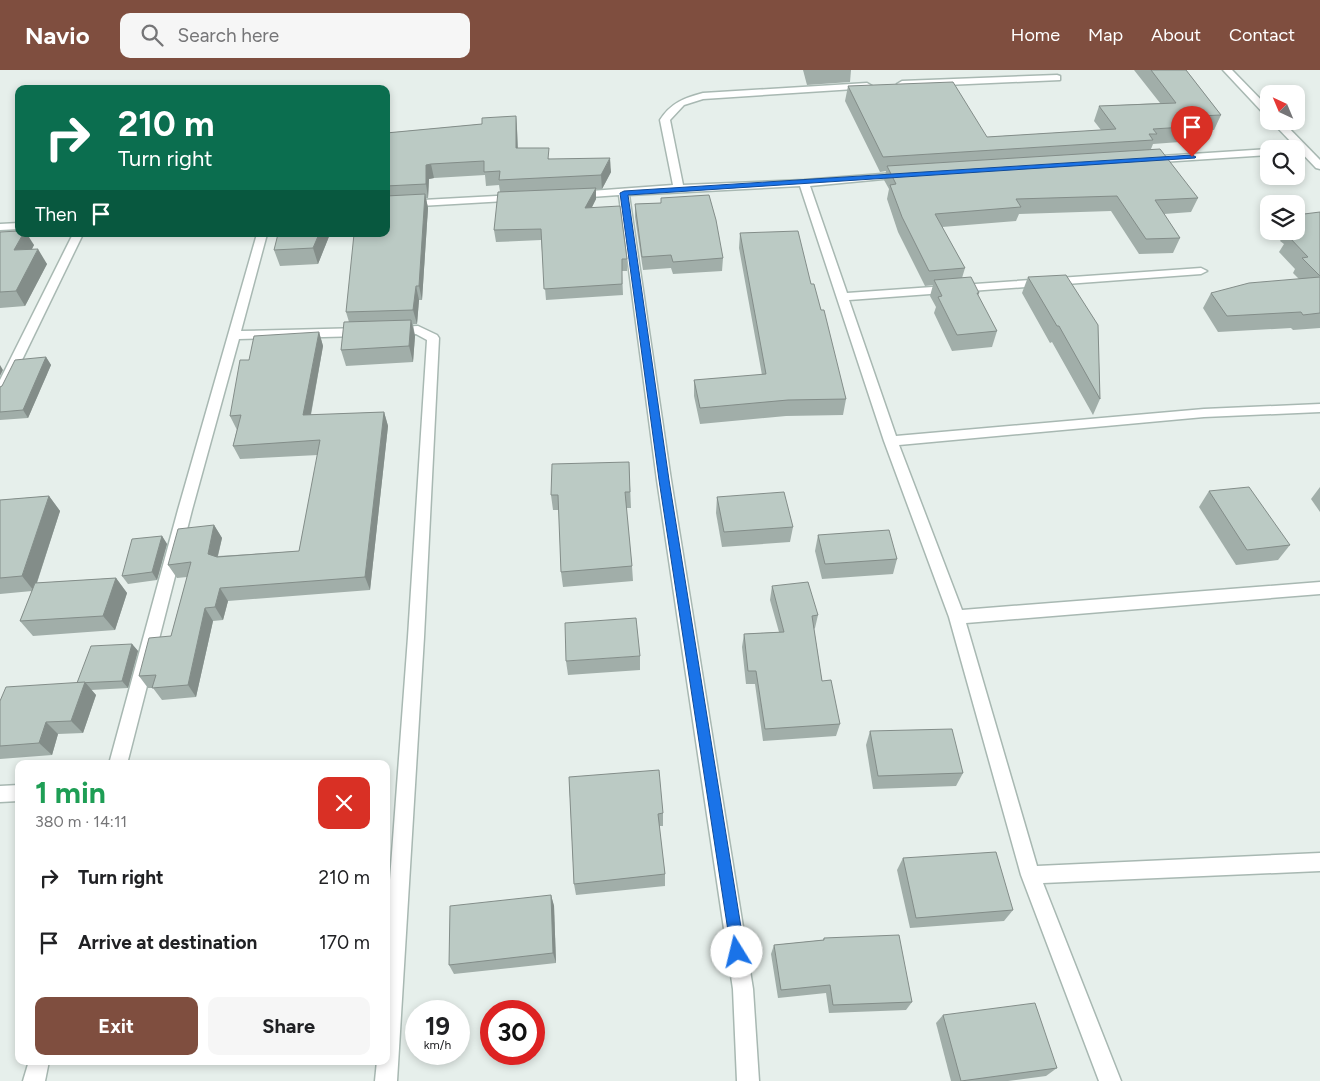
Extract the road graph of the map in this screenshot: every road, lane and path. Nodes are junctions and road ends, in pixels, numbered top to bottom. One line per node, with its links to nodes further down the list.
1 (1227, 70): 3 (street)
2 (1057, 78): 12 (street)
3 (1260, 105)
4 (1283, 130): 5 (street)
5 (1292, 140)
6 (1260, 153): 8 (street)
7 (1305, 154): 9 (street)
8 (1140, 160)
9 (1320, 166)
10 (917, 173): 11 (street)
11 (804, 183): 12 (street); 22 (street)
12 (679, 188): 13 (street)
13 (624, 193): 14 (street); 39 (street)
14 (564, 196)
15 (525, 198): 16 (street)
16 (390, 205)
17 (15, 226): 18 (street)
18 (0, 227)
19 (77, 237): 24 (street)
20 (261, 237): 23 (street)
21 (1201, 271): 22 (street)
22 (841, 297): 26 (street)
23 (234, 335): 29 (street); 34 (street)
24 (0, 393)
25 (1320, 408): 26 (street)
26 (891, 441): 28 (street)
27 (1320, 588): 28 (street)
28 (957, 617): 33 (street)
29 (119, 760)
30 (15, 793): 31 (street)
31 (0, 794)
32 (1320, 862): 33 (street)
33 (1030, 876): 40 (street)
34 (390, 1022)
35 (38, 1065): 37 (street)
36 (387, 1065): 38 (street)
37 (34, 1081)
38 (386, 1081)
39 (748, 1081)
40 (1110, 1081)

